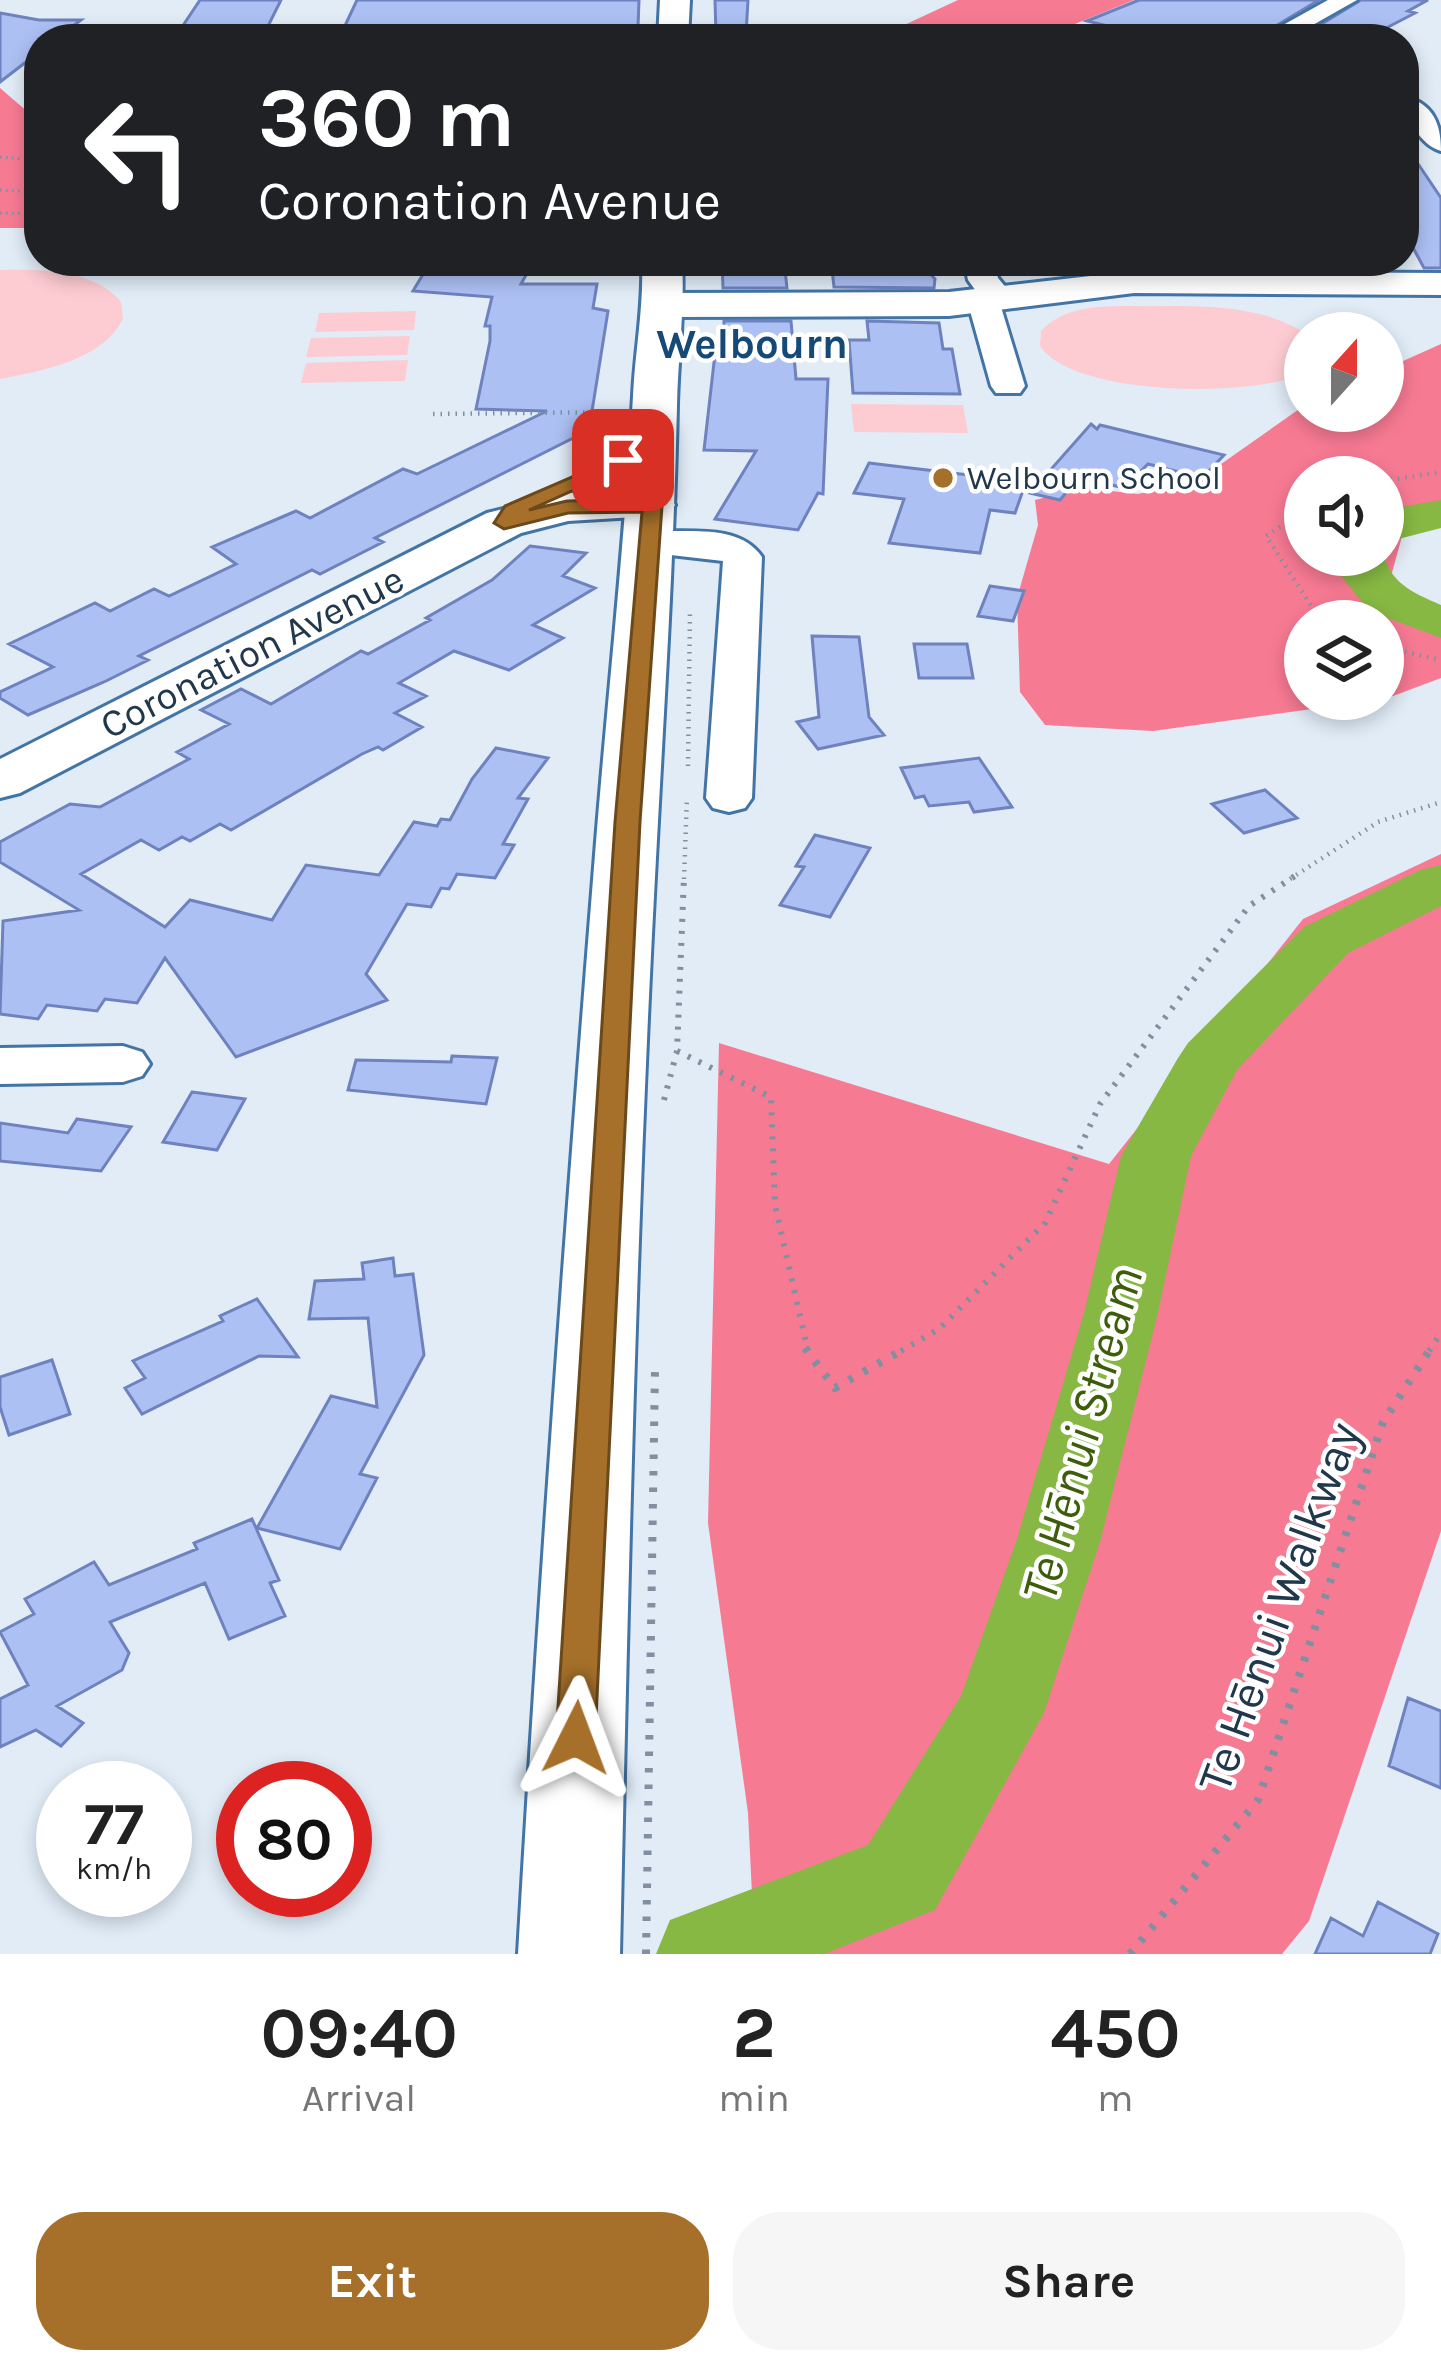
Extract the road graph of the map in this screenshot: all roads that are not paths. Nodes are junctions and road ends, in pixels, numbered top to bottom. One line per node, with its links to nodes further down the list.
1 (1346, 0): 2 (street)
2 (1299, 24)
3 (1419, 115): 4 (street)
4 (1441, 143)
5 (984, 280): 6 (main road); 7 (main road); 8 (street)
6 (663, 283): 9 (highway)
7 (1441, 284)
8 (1008, 386)
9 (653, 478): 10 (main road, Coronation Avenue); 10 (main road, Coronation Avenue); 12 (street); 15 (highway)
10 (504, 523): 11 (main road, Coronation Avenue)
11 (0, 781)
12 (729, 798)
13 (123, 1064): 14 (street)
14 (0, 1066)
15 (569, 1954)

